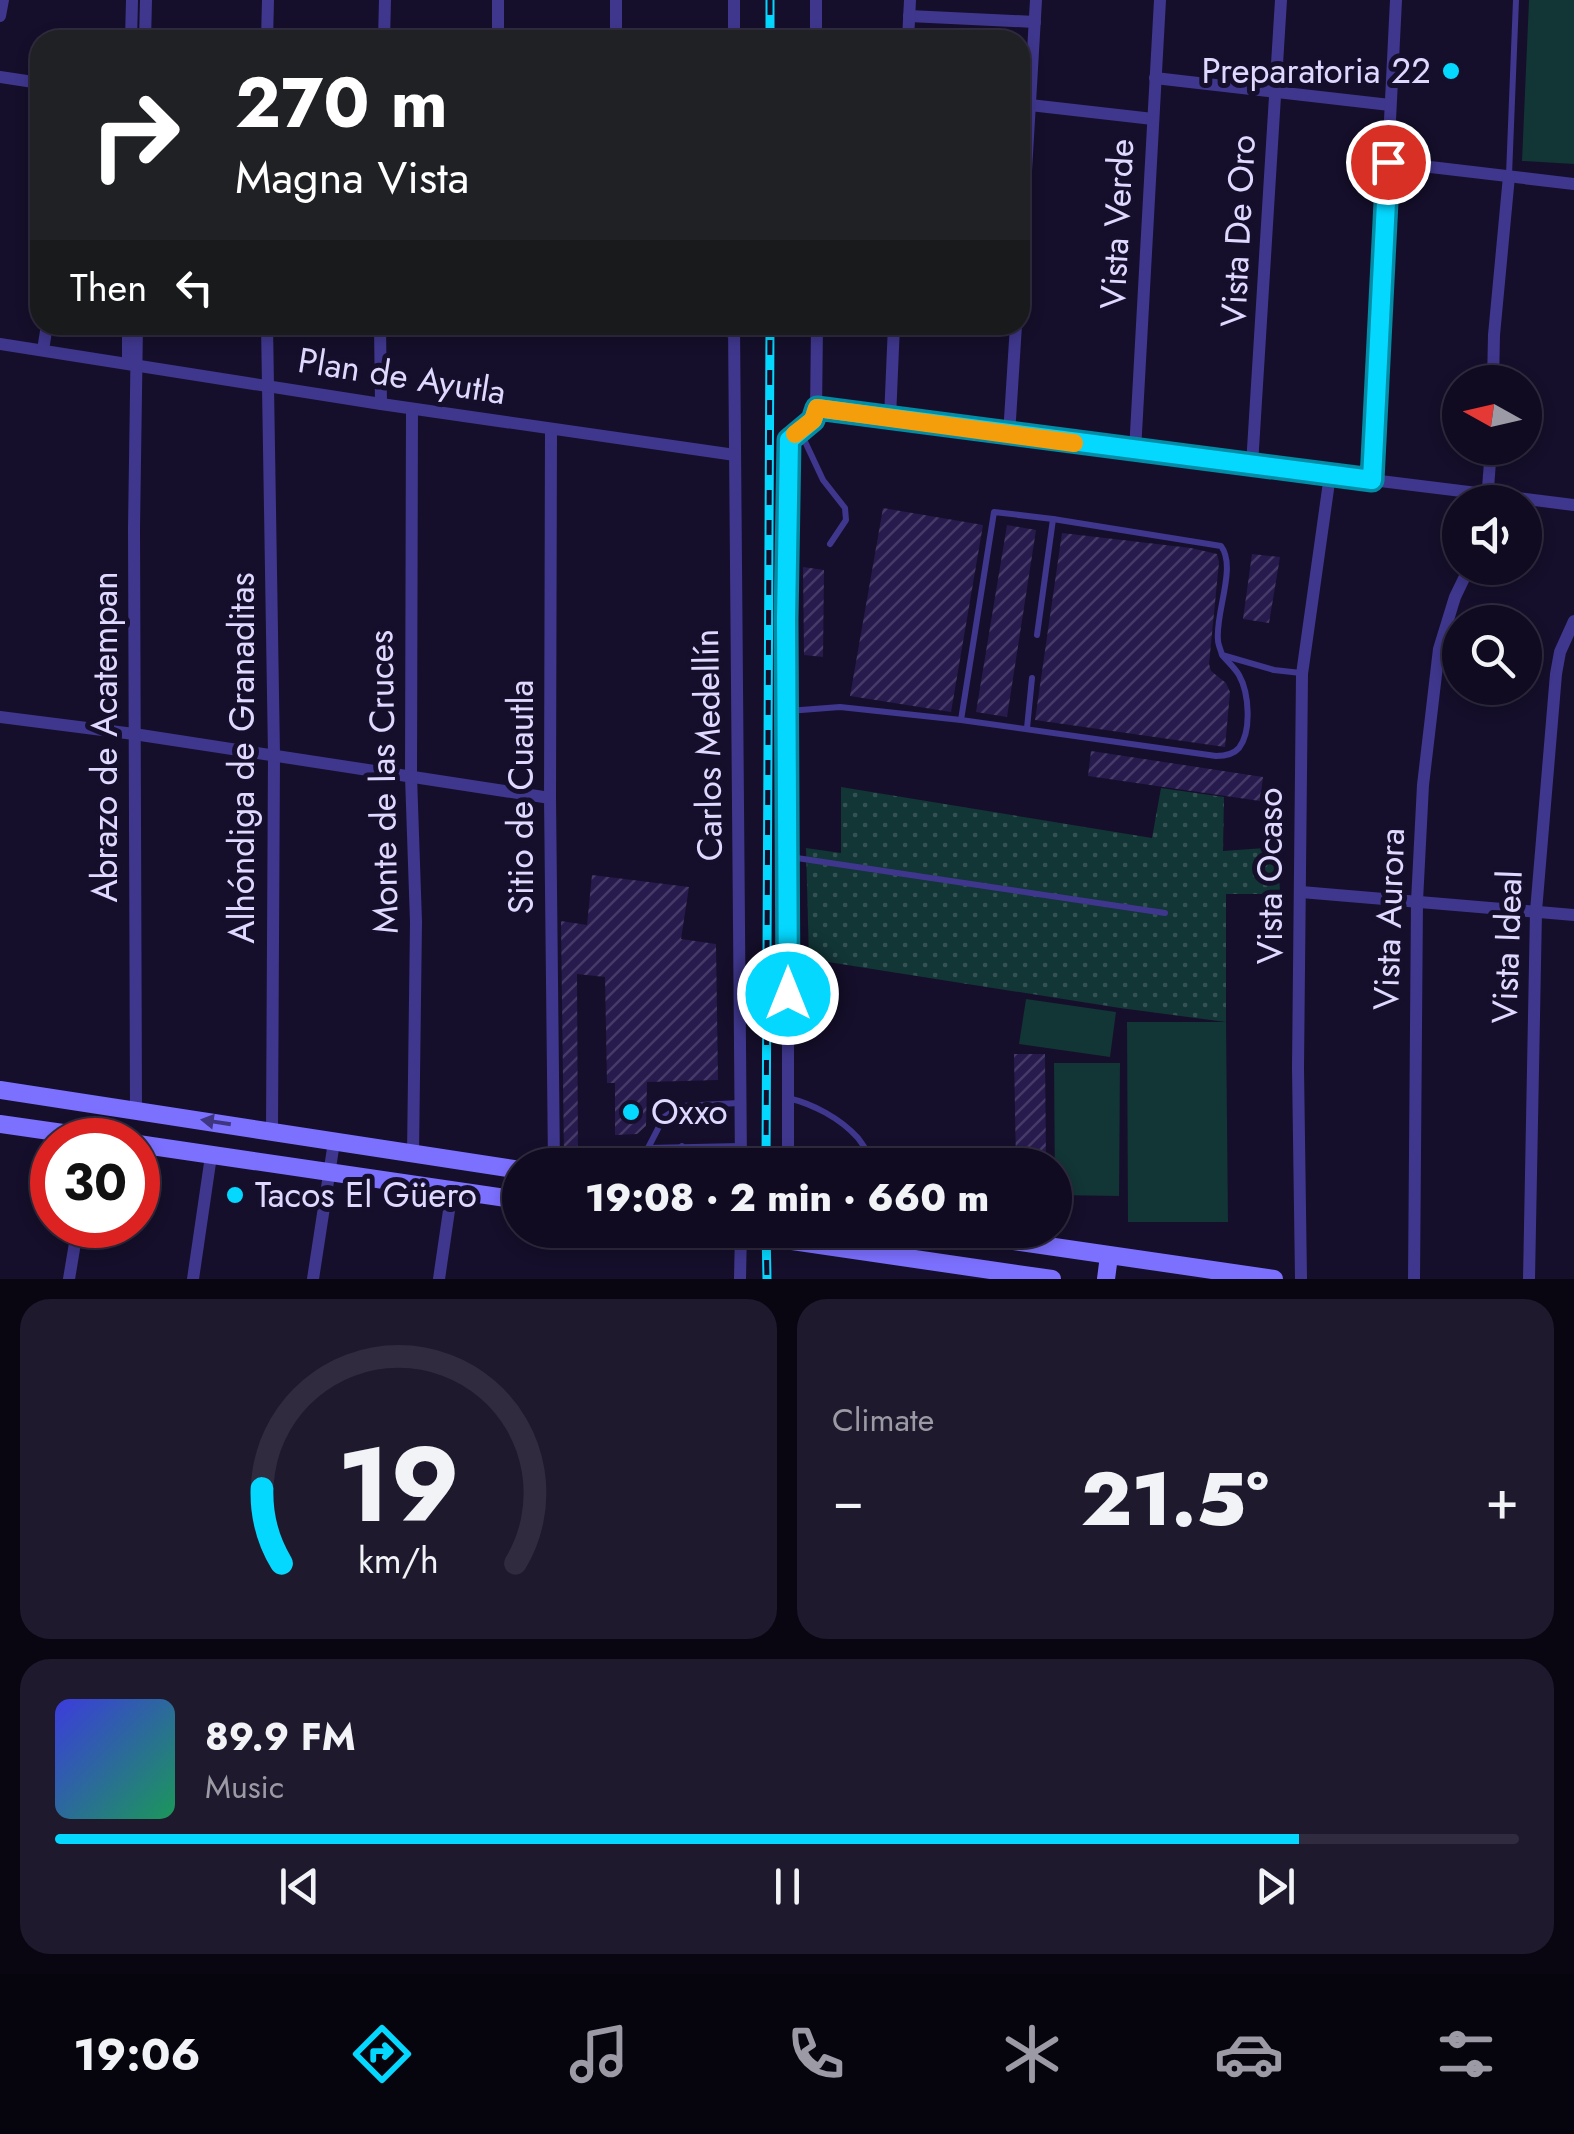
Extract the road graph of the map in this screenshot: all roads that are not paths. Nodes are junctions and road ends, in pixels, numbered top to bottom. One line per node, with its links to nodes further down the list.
1 (3, 0): 16 (street)
2 (132, 0): 19 (street)
3 (146, 0): 20 (street)
4 (268, 0): 21 (street)
5 (386, 0): 22 (street)
6 (498, 0): 23 (street)
7 (616, 0): 24 (street)
8 (734, 0): 25 (street)
9 (816, 0): 26 (street)
10 (910, 0): 17 (street)
11 (1036, 0): 18 (street)
12 (1160, 0): 29 (street, Vista Verde)
13 (1281, 0): 31 (street, Vista De Oro)
14 (1396, 0): 33 (street)
15 (1516, 0): 36 (lane)
16 (0, 16)
17 (909, 16): 18 (street); 27 (street)
18 (1035, 22): 32 (street)
19 (131, 30)
20 (145, 30)
21 (266, 30)
22 (384, 30)
23 (498, 30)
24 (616, 30)
25 (734, 30)
26 (816, 30)
27 (908, 30)
28 (0, 77): 30 (street)
29 (1156, 78): 31 (street); 34 (street, Vista Verde)
30 (30, 82)
31 (1276, 93): 33 (street); 61 (street, Vista De Oro)
32 (1030, 105): 34 (street)
33 (1390, 105): 35 (street)
34 (1153, 119): 59 (street, Vista Verde)
35 (1388, 162): 36 (street); 63 (street)
36 (1509, 176): 37 (street); 50 (street)
37 (1574, 184)
38 (45, 335): 48 (street)
39 (129, 335): 49 (street)
40 (136, 335): 49 (street)
41 (266, 335): 51 (street, Alhóndiga de Granaditas)
42 (380, 335): 52 (street)
43 (734, 335): 60 (street, Carlos Medellín)
44 (816, 335): 53 (street)
45 (894, 335): 55 (street)
46 (1015, 335): 58 (street)
47 (0, 344): 48 (street, Plan de Ayutla)
48 (43, 350): 49 (street, Plan de Ayutla)
49 (132, 364): 51 (street, Plan de Ayutla); 79 (street, Abrazo de Acatempan)
50 (1493, 365)
51 (269, 385): 52 (street, Plan de Ayutla); 80 (street, Alhóndiga de Granaditas)
52 (381, 404): 54 (street, Plan de Ayutla)
53 (817, 408): 55 (street); 57 (street)
54 (412, 409): 56 (street, Plan de Ayutla); 81 (street, Monte de las Cruces)
55 (890, 418): 58 (street)
56 (551, 429): 60 (street, Plan de Ayutla); 82 (street, Sitio de Cuautla)
57 (800, 430): 68 (lane); 75 (street)
58 (1009, 434): 59 (street)
59 (1135, 450): 61 (street)
60 (735, 455): 91 (street, Carlos Medellín)
61 (1252, 466): 62 (street)
62 (1330, 476): 63 (street); 73 (street, Vista Ocaso)
63 (1372, 480): 64 (street)
64 (1442, 491)
65 (1542, 502): 66 (street)
66 (1574, 505)
67 (1053, 519): 71 (lane); 72 (lane); 77 (lane)
68 (830, 544)
69 (1460, 585): 85 (street, Vista Aurora)
70 (1574, 622): 87 (street, Vista Ideal)
71 (1037, 634)
72 (1222, 656): 73 (lane); 78 (lane)
73 (1302, 674): 84 (street, Vista Ocaso)
74 (1032, 678): 78 (lane)
75 (788, 711): 77 (lane); 83 (street)
76 (0, 716): 79 (street)
77 (961, 720): 78 (lane)
78 (1027, 728)
79 (134, 734): 80 (street); 92 (street, Abrazo de Acatempan)
80 (274, 755): 81 (street); 95 (street, Alhóndiga de Granaditas)
81 (411, 776): 82 (street); 104 (street, Monte de las Cruces)
82 (550, 798): 100 (street, Sitio de Cuautla)
83 (787, 856): 86 (lane); 90 (street)
84 (1300, 892): 85 (street); 124 (street, Vista Ocaso)
85 (1417, 902): 87 (street); 125 (street, Vista Aurora)
86 (1165, 912)
87 (1536, 912): 88 (street); 126 (street, Vista Ideal)
88 (1574, 915)
89 (0, 1090): 92 (main road)
90 (788, 1098): 102 (street); 103 (lane)
91 (741, 1103): 98 (street, Carlos Medellín); 101 (lane)
92 (136, 1110): 95 (main road, one-way to 92)
93 (0, 1124): 94 (main road)
94 (30, 1129)
95 (272, 1131): 96 (main road)
96 (334, 1142): 104 (main road); 107 (street)
97 (682, 1146): 98 (lane); 101 (lane)
98 (741, 1146)
99 (160, 1148): 105 (main road)
100 (554, 1148)
101 (648, 1148)
102 (788, 1148)
103 (865, 1148)
104 (413, 1154): 106 (main road)
105 (211, 1156): 107 (main road); 117 (street)
106 (502, 1167)
107 (330, 1172): 108 (main road); 118 (street)
108 (452, 1190): 109 (main road); 119 (street)
109 (502, 1197)
110 (74, 1248): 116 (street)
111 (741, 1248): 120 (street)
112 (854, 1248): 115 (main road)
113 (1057, 1248): 114 (main road)
114 (1110, 1256): 122 (main road); 123 (main road)
115 (985, 1274): 121 (main road)
116 (69, 1279)
117 (192, 1279)
118 (313, 1279)
119 (439, 1279)
120 (740, 1279)
121 (1052, 1279)
122 (1106, 1279)
123 (1274, 1279)
124 (1301, 1279)
125 (1414, 1279)
126 (1530, 1279)

